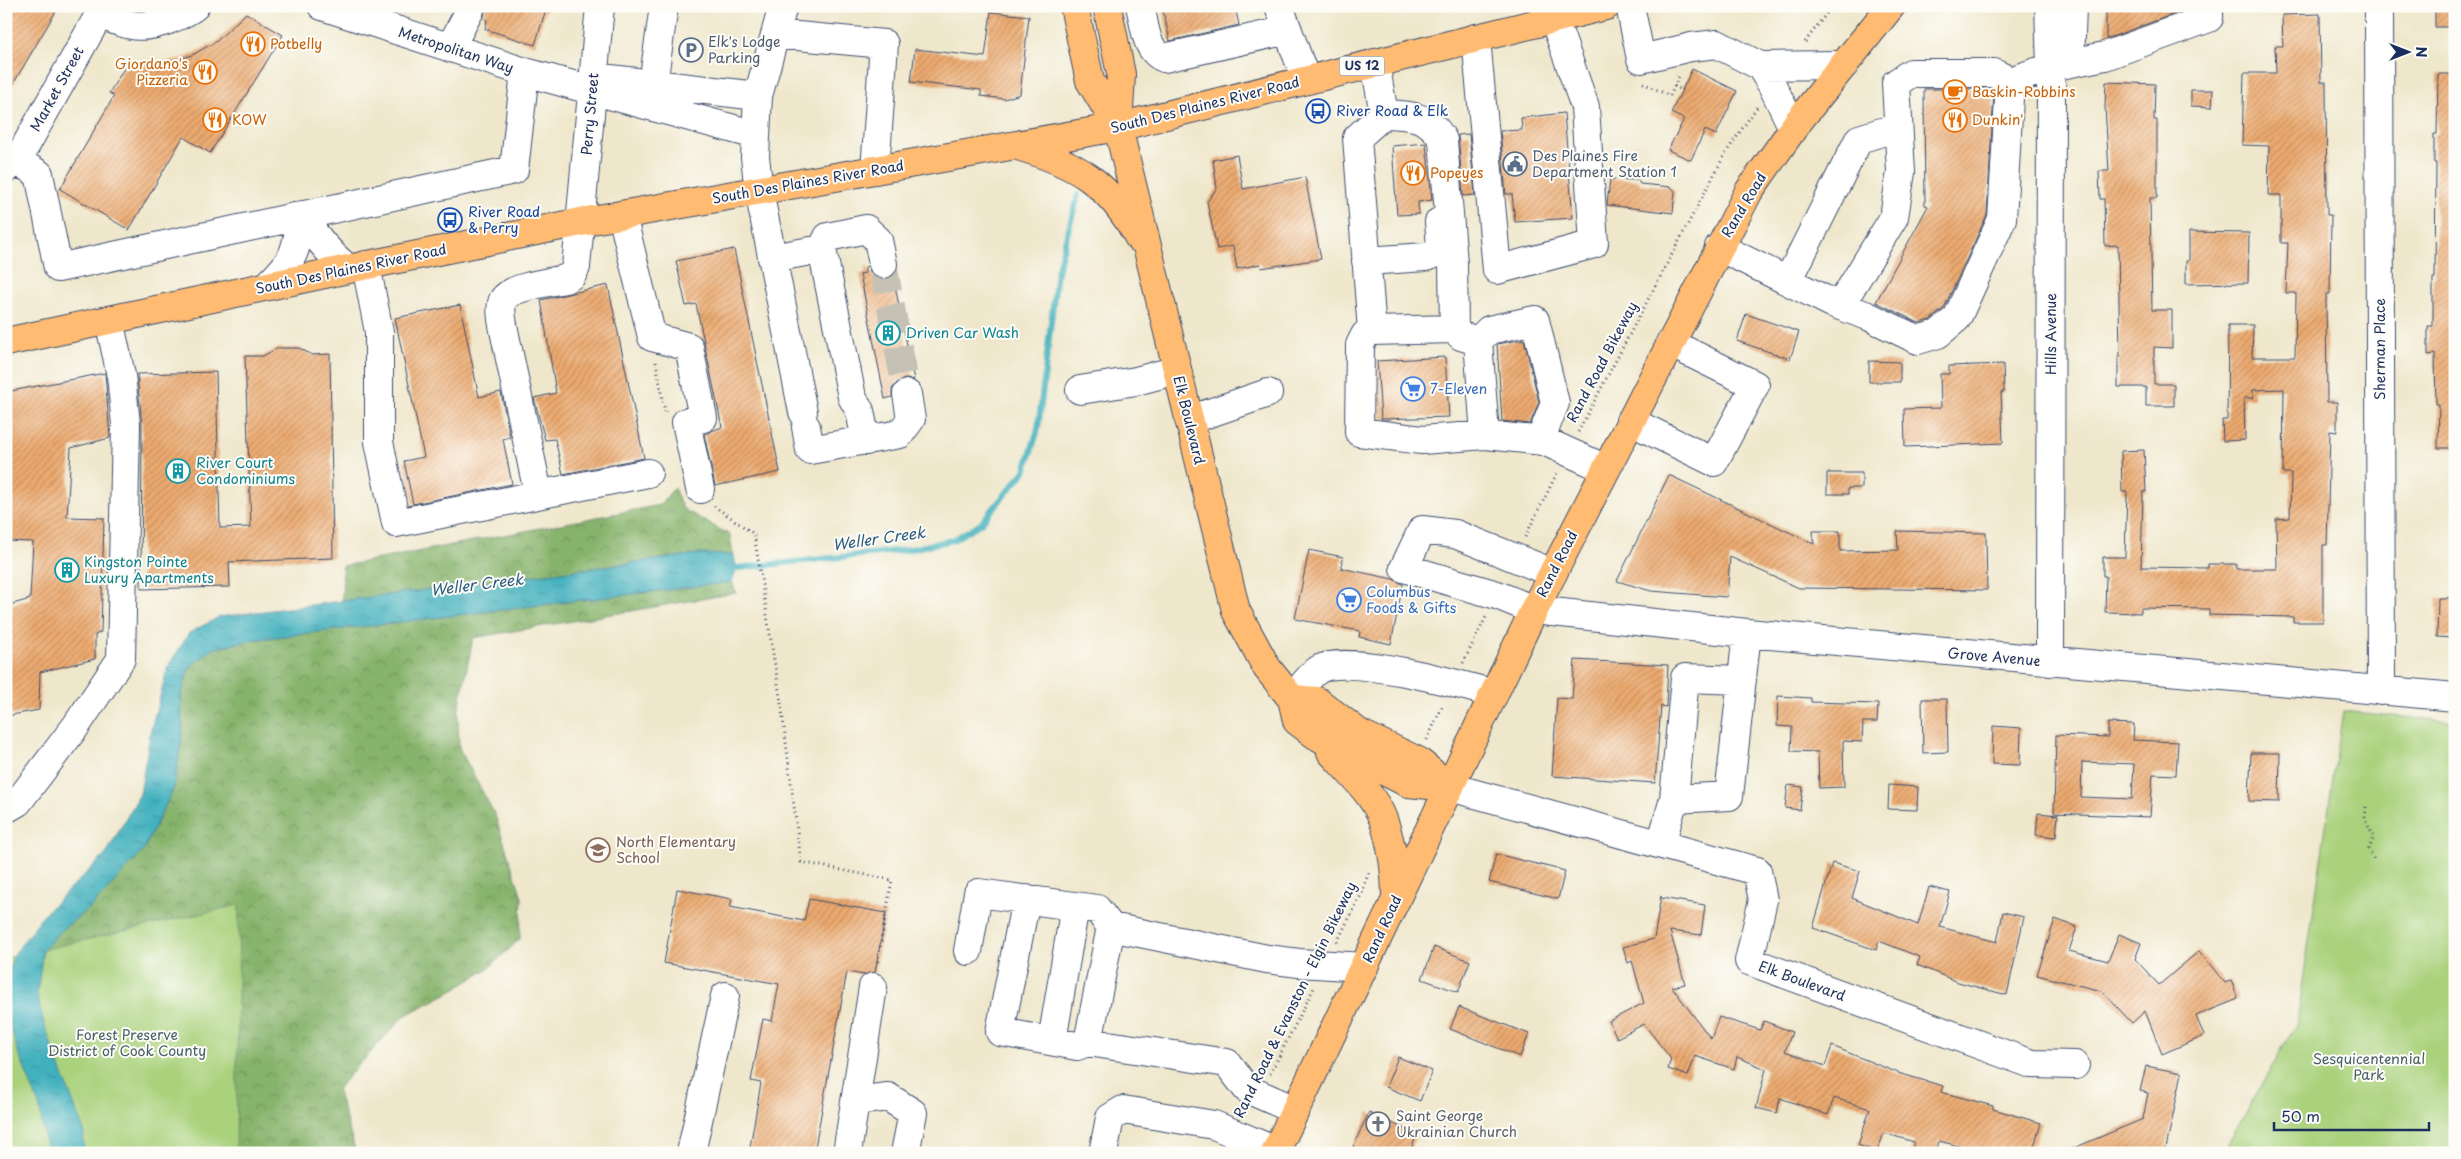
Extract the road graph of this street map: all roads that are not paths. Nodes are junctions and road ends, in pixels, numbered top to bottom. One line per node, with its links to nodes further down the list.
1 (195, 6): 16 (street)
2 (322, 6): 22 (street, Metropolitan Way)
3 (600, 6): 30 (street, Perry Street)
4 (664, 6): 31 (street)
5 (783, 6): 20 (street)
6 (1074, 6): 35 (main road, Elk Boulevard)
7 (1106, 6): 35 (main road, Elk Boulevard)
8 (1140, 6): 18 (street)
9 (1606, 6): 19 (main road, South Des Plaines River Road / US 12)
10 (1630, 6): 27 (street)
11 (1891, 6): 24 (main road, Rand Road)
12 (2049, 6): 25 (street, Hills Avenue)
13 (2072, 6): 25 (street)
14 (2209, 6): 25 (street)
15 (2380, 6): 80 (street, Sherman Place)
16 (102, 10): 40 (street, Market Street)
17 (470, 10): 22 (street)
18 (1284, 18): 28 (street)
19 (1554, 19): 21 (main road, South Des Plaines River Road / US 12); 21 (street)
20 (776, 34): 32 (street); 41 (street)
21 (1476, 38): 23 (main road, South Des Plaines River Road / US 12)
22 (450, 48): 26 (street, Metropolitan Way)
23 (1375, 63): 28 (main road, South Des Plaines River Road / US 12); 33 (street)
24 (1844, 65): 27 (street); 37 (main road, Rand Road)
25 (2060, 65): 29 (street); 78 (street, Hills Avenue)
26 (525, 72): 30 (street, Metropolitan Way); 43 (street)
27 (1773, 72): 37 (street)
28 (1306, 80): 35 (main road, South Des Plaines River Road / US 12)
29 (2010, 81): 36 (street); 56 (street)
30 (592, 84): 31 (street); 38 (street); 45 (street, Perry Street)
31 (653, 84): 32 (street)
32 (758, 96): 38 (street)
33 (1384, 114): 34 (street); 53 (street)
34 (1431, 124): 50 (street); 53 (street)
35 (1118, 127): 39 (main road, South Des Plaines River Road); 48 (main road, Elk Boulevard)
36 (1898, 127): 54 (street); 56 (street)
37 (1793, 128): 46 (main road, Rand Road)
38 (756, 134): 42 (street)
39 (1014, 145): 41 (main road, South Des Plaines River Road); 48 (main road)
40 (12, 165): 43 (street)
41 (875, 170): 42 (main road, South Des Plaines River Road)
42 (759, 191): 44 (main road, South Des Plaines River Road); 49 (street)
43 (302, 214): 52 (street); 55 (street)
44 (622, 215): 45 (main road, South Des Plaines River Road); 73 (street)
45 (581, 222): 52 (main road, South Des Plaines River Road); 74 (street, Perry Street)
46 (1719, 247): 54 (street); 61 (main road, Rand Road)
47 (822, 249): 49 (street); 51 (street); 69 (street)
48 (1149, 256): 62 (main road, Elk Boulevard)
49 (772, 258): 69 (street)
50 (1453, 263): 53 (street); 59 (street)
51 (883, 264)
52 (357, 267): 55 (main road, South Des Plaines River Road); 74 (street)
53 (1367, 269): 58 (street)
54 (1788, 282): 56 (street)
55 (267, 286): 57 (main road, South Des Plaines River Road)
56 (1840, 306)
57 (109, 320): 60 (main road, South Des Plaines River Road); 87 (street)
58 (1372, 331): 59 (street); 68 (street)
59 (1466, 335): 68 (street); 70 (street)
60 (6, 342)
61 (1670, 343): 67 (main road, Rand Road); 67 (street)
62 (1177, 370): 63 (street); 66 (main road, Elk Boulevard)
63 (1080, 390)
64 (1268, 393): 66 (street)
65 (907, 394): 69 (street)
66 (1189, 420): 83 (main road, Elk Boulevard)
67 (1630, 421): 71 (main road, Rand Road)
68 (1485, 435): 70 (street)
69 (866, 440)
70 (1540, 441): 71 (street)
71 (1606, 469): 75 (main road, Rand Road)
72 (648, 473): 74 (street)
73 (700, 489)
74 (538, 493)
75 (1553, 573): 76 (main road, Rand Road); 76 (street, Grove Avenue)
76 (1534, 610): 77 (street, Grove Avenue); 81 (main road, Rand Road)
77 (1747, 633): 78 (street, Grove Avenue); 79 (street)
78 (2050, 662): 80 (street, Grove Avenue)
79 (1742, 680): 86 (street); 86 (street)
80 (2381, 691): 82 (street, Grove Avenue)
81 (1494, 694): 83 (street); 85 (main road, Rand Road)
82 (2455, 697)
83 (1292, 698): 84 (main road, Elk Boulevard); 85 (main road, Elk Boulevard)
84 (1317, 736): 85 (main road, Elk Boulevard); 90 (main road)
85 (1450, 787): 88 (street, Elk Boulevard); 90 (main road, Rand Road)
86 (1674, 799): 88 (street)
87 (6, 809)
88 (1661, 844): 99 (street, Elk Boulevard)
89 (1026, 899): 91 (street); 93 (street); 97 (street)
90 (1396, 901): 94 (main road, Rand Road)
91 (1075, 906): 92 (street); 97 (street)
92 (1111, 926): 94 (street); 98 (street)
93 (968, 951)
94 (1364, 967): 101 (main road, Rand Road)
95 (873, 987): 100 (street)
96 (725, 996): 103 (street)
97 (1052, 1041): 98 (street)
98 (1088, 1042): 101 (street)
99 (2074, 1065)
100 (856, 1101): 104 (street); 105 (street)
101 (1296, 1110): 102 (main road, Rand Road)
102 (1276, 1152): 106 (street)
103 (690, 1153)
104 (847, 1153)
105 (905, 1153)
106 (1103, 1153)

